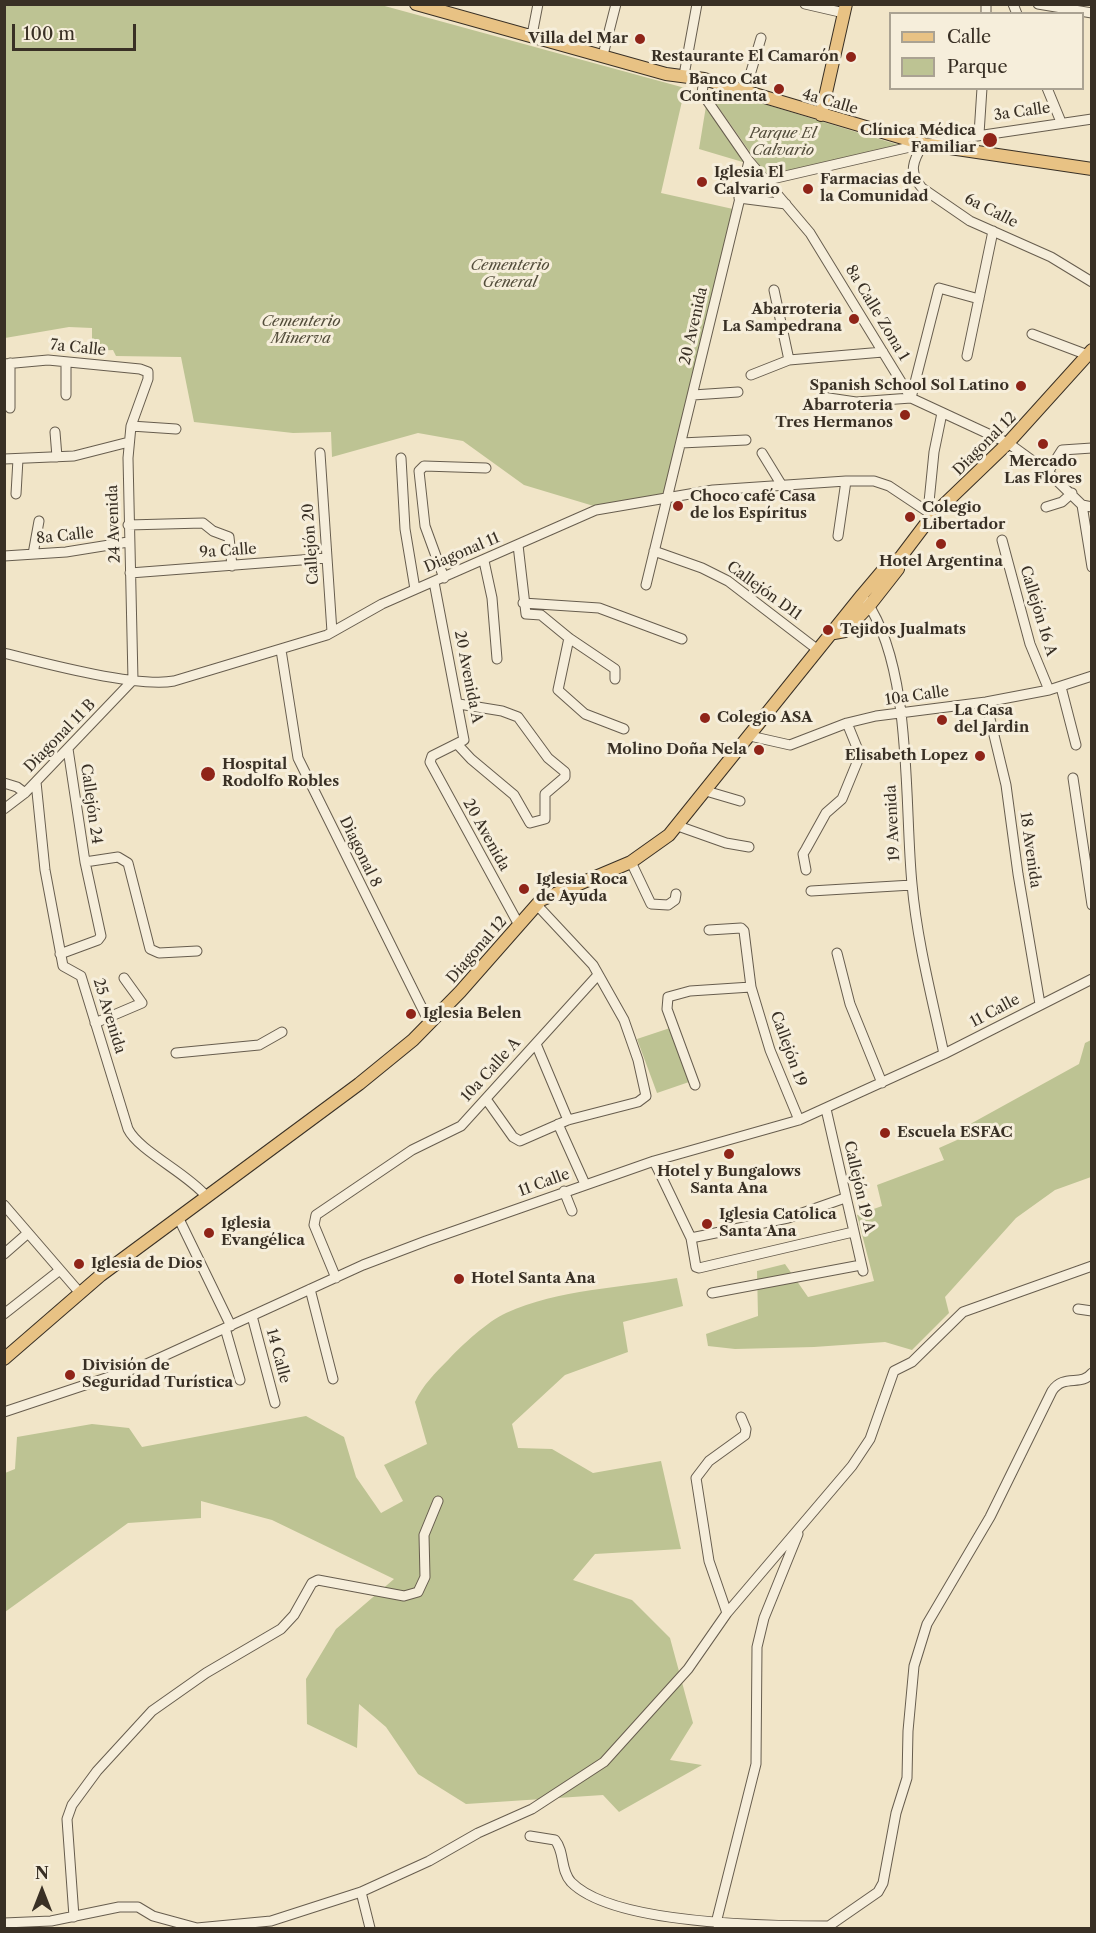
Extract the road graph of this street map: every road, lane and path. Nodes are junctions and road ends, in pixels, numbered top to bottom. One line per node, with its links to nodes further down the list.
1 (416, 4): 8 (main road, 4a Calle)
2 (538, 4): 11 (street)
3 (616, 4): 13 (street)
4 (698, 4): 14 (street)
5 (805, 4): 9 (street)
6 (1038, 4): 7 (street)
7 (1063, 6): 10 (street)
8 (446, 7): 11 (main road, 4a Calle)
9 (845, 9): 19 (main road)
10 (1092, 13)
11 (532, 32): 13 (main road, 4a Calle)
12 (761, 38): 18 (street)
13 (604, 51): 14 (main road, 4a Calle)
14 (684, 75): 15 (main road, 4a Calle)
15 (704, 79): 18 (main road, 4a Calle); 24 (street, 8a Calle Zona 1)
16 (982, 90): 22 (street)
17 (1048, 90): 21 (street)
18 (745, 92): 19 (main road, 4a Calle)
19 (821, 115): 23 (main road, 4a Calle)
20 (1092, 119): 21 (street, 3a Calle)
21 (1061, 122): 22 (street, 3a Calle)
22 (980, 134): 23 (street, 3a Calle)
23 (923, 144): 25 (main road, 4a Calle); 26 (street, 3a Calle); 30 (street, 6a Calle)
24 (748, 161): 26 (street, 8a Calle Zona 1); 27 (street, 20 Avenida)
25 (1092, 169)
26 (767, 181): 27 (street, 3a Calle); 29 (street, 8a Calle Zona 1)
27 (742, 186): 28 (street, 20 Avenida)
28 (739, 198): 29 (street); 45 (street, 20 Avenida)
29 (786, 204): 35 (street, 8a Calle Zona 1)
30 (993, 231): 31 (street, 6a Calle); 33 (street)
31 (1092, 282)
32 (774, 290): 38 (street)
33 (979, 299): 37 (street); 47 (street)
34 (1032, 334): 36 (street)
35 (884, 352): 38 (street); 47 (street, 8a Calle Zona 1)
36 (1088, 352): 56 (main road, Diagonal 12)
37 (967, 356)
38 (789, 360): 42 (street)
39 (66, 363): 40 (street, 7a Calle); 41 (street, 7a Calle); 44 (street)
40 (7, 364): 48 (street)
41 (148, 372): 50 (street, 24 Avenida)
42 (751, 375)
43 (738, 392): 45 (street)
44 (66, 395)
45 (693, 395): 55 (street, 20 Avenida)
46 (822, 397): 47 (street)
47 (911, 398): 49 (street)
48 (10, 408)
49 (942, 413): 56 (street); 73 (street)
50 (131, 426): 51 (street); 54 (street, 24 Avenida)
51 (176, 429)
52 (56, 432): 60 (street)
53 (746, 440): 55 (street)
54 (129, 442): 60 (street); 75 (street, 24 Avenida)
55 (681, 443): 70 (street, 20 Avenida)
56 (1008, 443): 65 (street); 73 (main road, Diagonal 12)
57 (1092, 448): 65 (street)
58 (320, 453): 83 (street, Callejón 20)
59 (762, 453): 67 (street)
60 (57, 457): 63 (street)
61 (401, 458): 92 (street)
62 (4, 459): 63 (street)
63 (18, 459): 69 (street)
64 (486, 468): 89 (street)
65 (1048, 472): 68 (street)
66 (846, 481): 67 (street, Diagonal 11); 73 (street, Diagonal 11); 76 (street)
67 (781, 484): 70 (street, Diagonal 11)
68 (1072, 493): 71 (street); 72 (street)
69 (16, 494)
70 (666, 498): 79 (street, Diagonal 11); 80 (street, 20 Avenida)
71 (1088, 505): 87 (street)
72 (1046, 507)
73 (929, 515): 84 (main road, Diagonal 12)
74 (39, 521): 81 (street)
75 (128, 525): 78 (street, 24 Avenida); 86 (street)
76 (838, 536)
77 (1002, 540): 108 (street, Callejón 16 A)
78 (128, 542): 81 (street, 8a Calle); 88 (street, 24 Avenida)
79 (518, 546): 85 (street, Diagonal 11); 94 (street)
80 (654, 551): 91 (street, 20 Avenida); 101 (street, Callejón D11)
81 (33, 554): 82 (street, 8a Calle)
82 (4, 556)
83 (327, 558): 86 (street, 9a Calle); 96 (street, Callejón 20)
84 (900, 558): 93 (main road, Diagonal 12); 95 (main road, Diagonal 12)
85 (483, 561): 89 (street, Diagonal 11); 103 (street)
86 (232, 566): 88 (street, 9a Calle)
87 (1092, 567)
88 (130, 573): 106 (street, 24 Avenida)
89 (444, 578): 90 (street, Diagonal 11)
90 (434, 582): 92 (street, Diagonal 11); 110 (street, 20 Avenida A)
91 (646, 585)
92 (415, 589): 96 (street, Diagonal 11)
93 (862, 595): 95 (street, 19 Avenida); 97 (main road, Diagonal 12)
94 (524, 603): 98 (street); 99 (street)
95 (869, 606): 97 (main road, Diagonal 12); 111 (street, 19 Avenida)
96 (332, 632): 100 (street, Diagonal 11)
97 (834, 633): 101 (main road, Diagonal 12)
98 (569, 638): 105 (street); 113 (street)
99 (682, 639)
100 (281, 650): 106 (street, Diagonal 11); 147 (street, Diagonal 8)
101 (818, 650): 114 (main road, Diagonal 12)
102 (4, 653): 106 (street, Diagonal 11)
103 (497, 659)
104 (1092, 676): 107 (street, 10a Calle)
105 (615, 679)
106 (133, 680): 117 (street, Diagonal 11 B)
107 (1061, 687): 108 (street, 10a Calle); 116 (street)
108 (1049, 690): 109 (street, 10a Calle)
109 (986, 702): 111 (street, 10a Calle); 145 (street, 18 Avenida)
110 (459, 704): 115 (street, 20 Avenida A); 115 (street)
111 (901, 711): 112 (street, 10a Calle); 131 (street, 19 Avenida)
112 (847, 723): 114 (street, 10a Calle); 130 (street)
113 (624, 729)
114 (750, 736): 122 (main road, Diagonal 12)
115 (458, 745): 118 (street, 20 Avenida A)
116 (1076, 745)
117 (68, 749): 120 (street, Diagonal 11 B); 128 (street, Callejón 24)
118 (430, 758): 136 (street, 20 Avenida)
119 (1073, 778): 135 (street)
120 (36, 782): 123 (street, Diagonal 11 B); 140 (street)
121 (4, 783): 123 (street)
122 (706, 791): 124 (street); 126 (main road, Diagonal 12)
123 (25, 793): 125 (street, Diagonal 11 B)
124 (740, 801)
125 (4, 809)
126 (678, 826): 127 (street); 129 (main road, Diagonal 12)
127 (749, 847)
128 (85, 862): 138 (street, Callejón 24); 140 (street, Callejón 24)
129 (631, 862): 133 (street); 134 (main road, Diagonal 12)
130 (806, 870)
131 (912, 885): 132 (street); 151 (street, 19 Avenida)
132 (811, 891)
133 (676, 894)
134 (536, 904): 136 (main road, Diagonal 12); 141 (street)
135 (1092, 905)
136 (519, 925): 147 (main road, Diagonal 12)
137 (709, 930): 144 (street, Callejón 19)
138 (197, 951)
139 (837, 953): 152 (street)
140 (60, 954): 146 (street, 25 Avenida)
141 (597, 976): 149 (street, 10a Calle A); 156 (street)
142 (124, 978): 146 (street)
143 (1092, 980): 145 (street, 11 Calle)
144 (751, 987): 153 (street); 157 (street, Callejón 19)
145 (1040, 1004): 151 (street, 11 Calle)
146 (95, 1023): 162 (street, 25 Avenida)
147 (430, 1024): 162 (main road, Diagonal 12)
148 (282, 1032): 150 (street)
149 (536, 1044): 154 (street, 10a Calle A); 156 (street)
150 (176, 1053)
151 (944, 1054): 152 (street, 11 Calle)
152 (882, 1083): 155 (street, 11 Calle)
153 (695, 1085)
154 (486, 1099): 158 (street); 173 (street, 10a Calle A)
155 (826, 1109): 157 (street, 11 Calle); 163 (street, Callejón 19 A)
156 (568, 1120): 158 (street)
157 (799, 1120): 159 (street, 11 Calle)
158 (558, 1124): 160 (street)
159 (654, 1161): 160 (street, 11 Calle); 169 (street)
160 (585, 1184): 161 (street, 11 Calle)
161 (564, 1191): 165 (street); 173 (street, 11 Calle)
162 (206, 1196): 166 (main road, Diagonal 12)
163 (846, 1198): 167 (street, Callejón 19 A); 169 (street)
164 (4, 1205): 168 (street)
165 (572, 1211)
166 (178, 1217): 175 (main road, Diagonal 12); 181 (street)
167 (853, 1232): 169 (street); 176 (street, Callejón 19 A)
168 (28, 1233): 170 (street); 172 (street)
169 (691, 1238)
170 (4, 1254)
171 (1092, 1266): 190 (street)
172 (60, 1270): 175 (street); 179 (street)
173 (336, 1278): 174 (street, 11 Calle)
174 (310, 1289): 180 (street, 11 Calle); 184 (street)
175 (80, 1293): 182 (main road, Diagonal 12)
176 (712, 1293)
177 (1078, 1309): 178 (street)
178 (1092, 1311)
179 (4, 1314)
180 (252, 1316): 181 (street, 11 Calle); 186 (street, 14 Calle)
181 (228, 1327): 185 (street); 187 (street, 11 Calle)
182 (4, 1359)
183 (1091, 1377): 197 (street)
184 (333, 1379)
185 (240, 1380)
186 (275, 1403)
187 (4, 1412)
188 (741, 1417): 191 (street)
189 (438, 1501): 194 (street)
190 (800, 1528): 191 (street); 196 (street)
191 (727, 1613): 193 (street)
192 (530, 1836): 196 (street)
193 (361, 1892): 194 (street); 198 (street)
194 (74, 1917): 195 (street)
195 (4, 1923)
196 (716, 1923): 197 (street)
197 (827, 1927)
198 (370, 1929)

